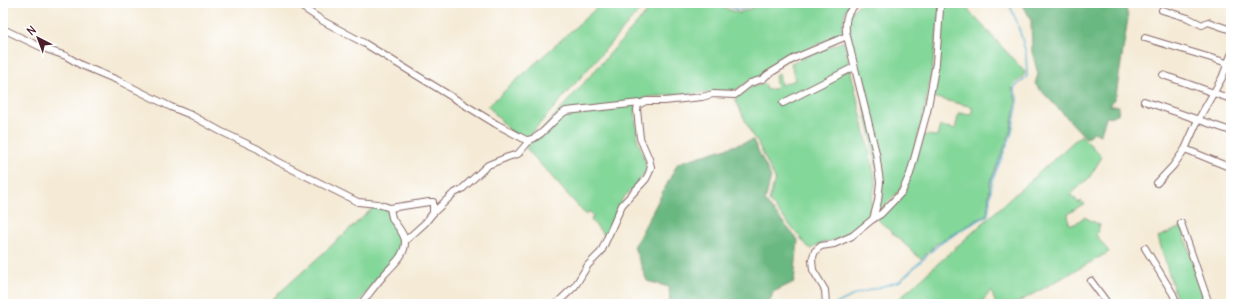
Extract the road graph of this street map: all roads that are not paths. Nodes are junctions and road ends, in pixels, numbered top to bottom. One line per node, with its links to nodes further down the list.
1 (296, 3): 20 (street)
2 (857, 3): 7 (street)
3 (940, 9): 26 (street)
4 (1162, 10): 6 (street)
5 (3, 30): 24 (street)
6 (1231, 30)
7 (847, 36): 11 (street); 16 (street)
8 (1145, 38): 10 (street)
9 (1231, 55): 10 (street)
10 (1229, 64): 13 (street)
11 (854, 67): 17 (street); 26 (street)
12 (1163, 75): 13 (street)
13 (1214, 92): 14 (street); 18 (street)
14 (1231, 99)
15 (1144, 101): 18 (street)
16 (640, 103): 20 (street); 32 (street)
17 (784, 103)
18 (1198, 120): 19 (street); 21 (street)
19 (1231, 131)
20 (530, 140): 25 (street)
21 (1185, 149): 22 (street); 23 (street)
22 (1229, 167)
23 (1158, 183)
24 (390, 208): 25 (street); 28 (street)
25 (433, 213): 28 (street)
26 (873, 218): 33 (street)
27 (1181, 223): 36 (street)
28 (405, 241): 31 (street)
29 (1145, 248): 35 (street)
30 (1091, 280): 34 (street)
31 (361, 304)
32 (556, 304)
33 (826, 304)
34 (1108, 304)
35 (1177, 304)
36 (1209, 304)

